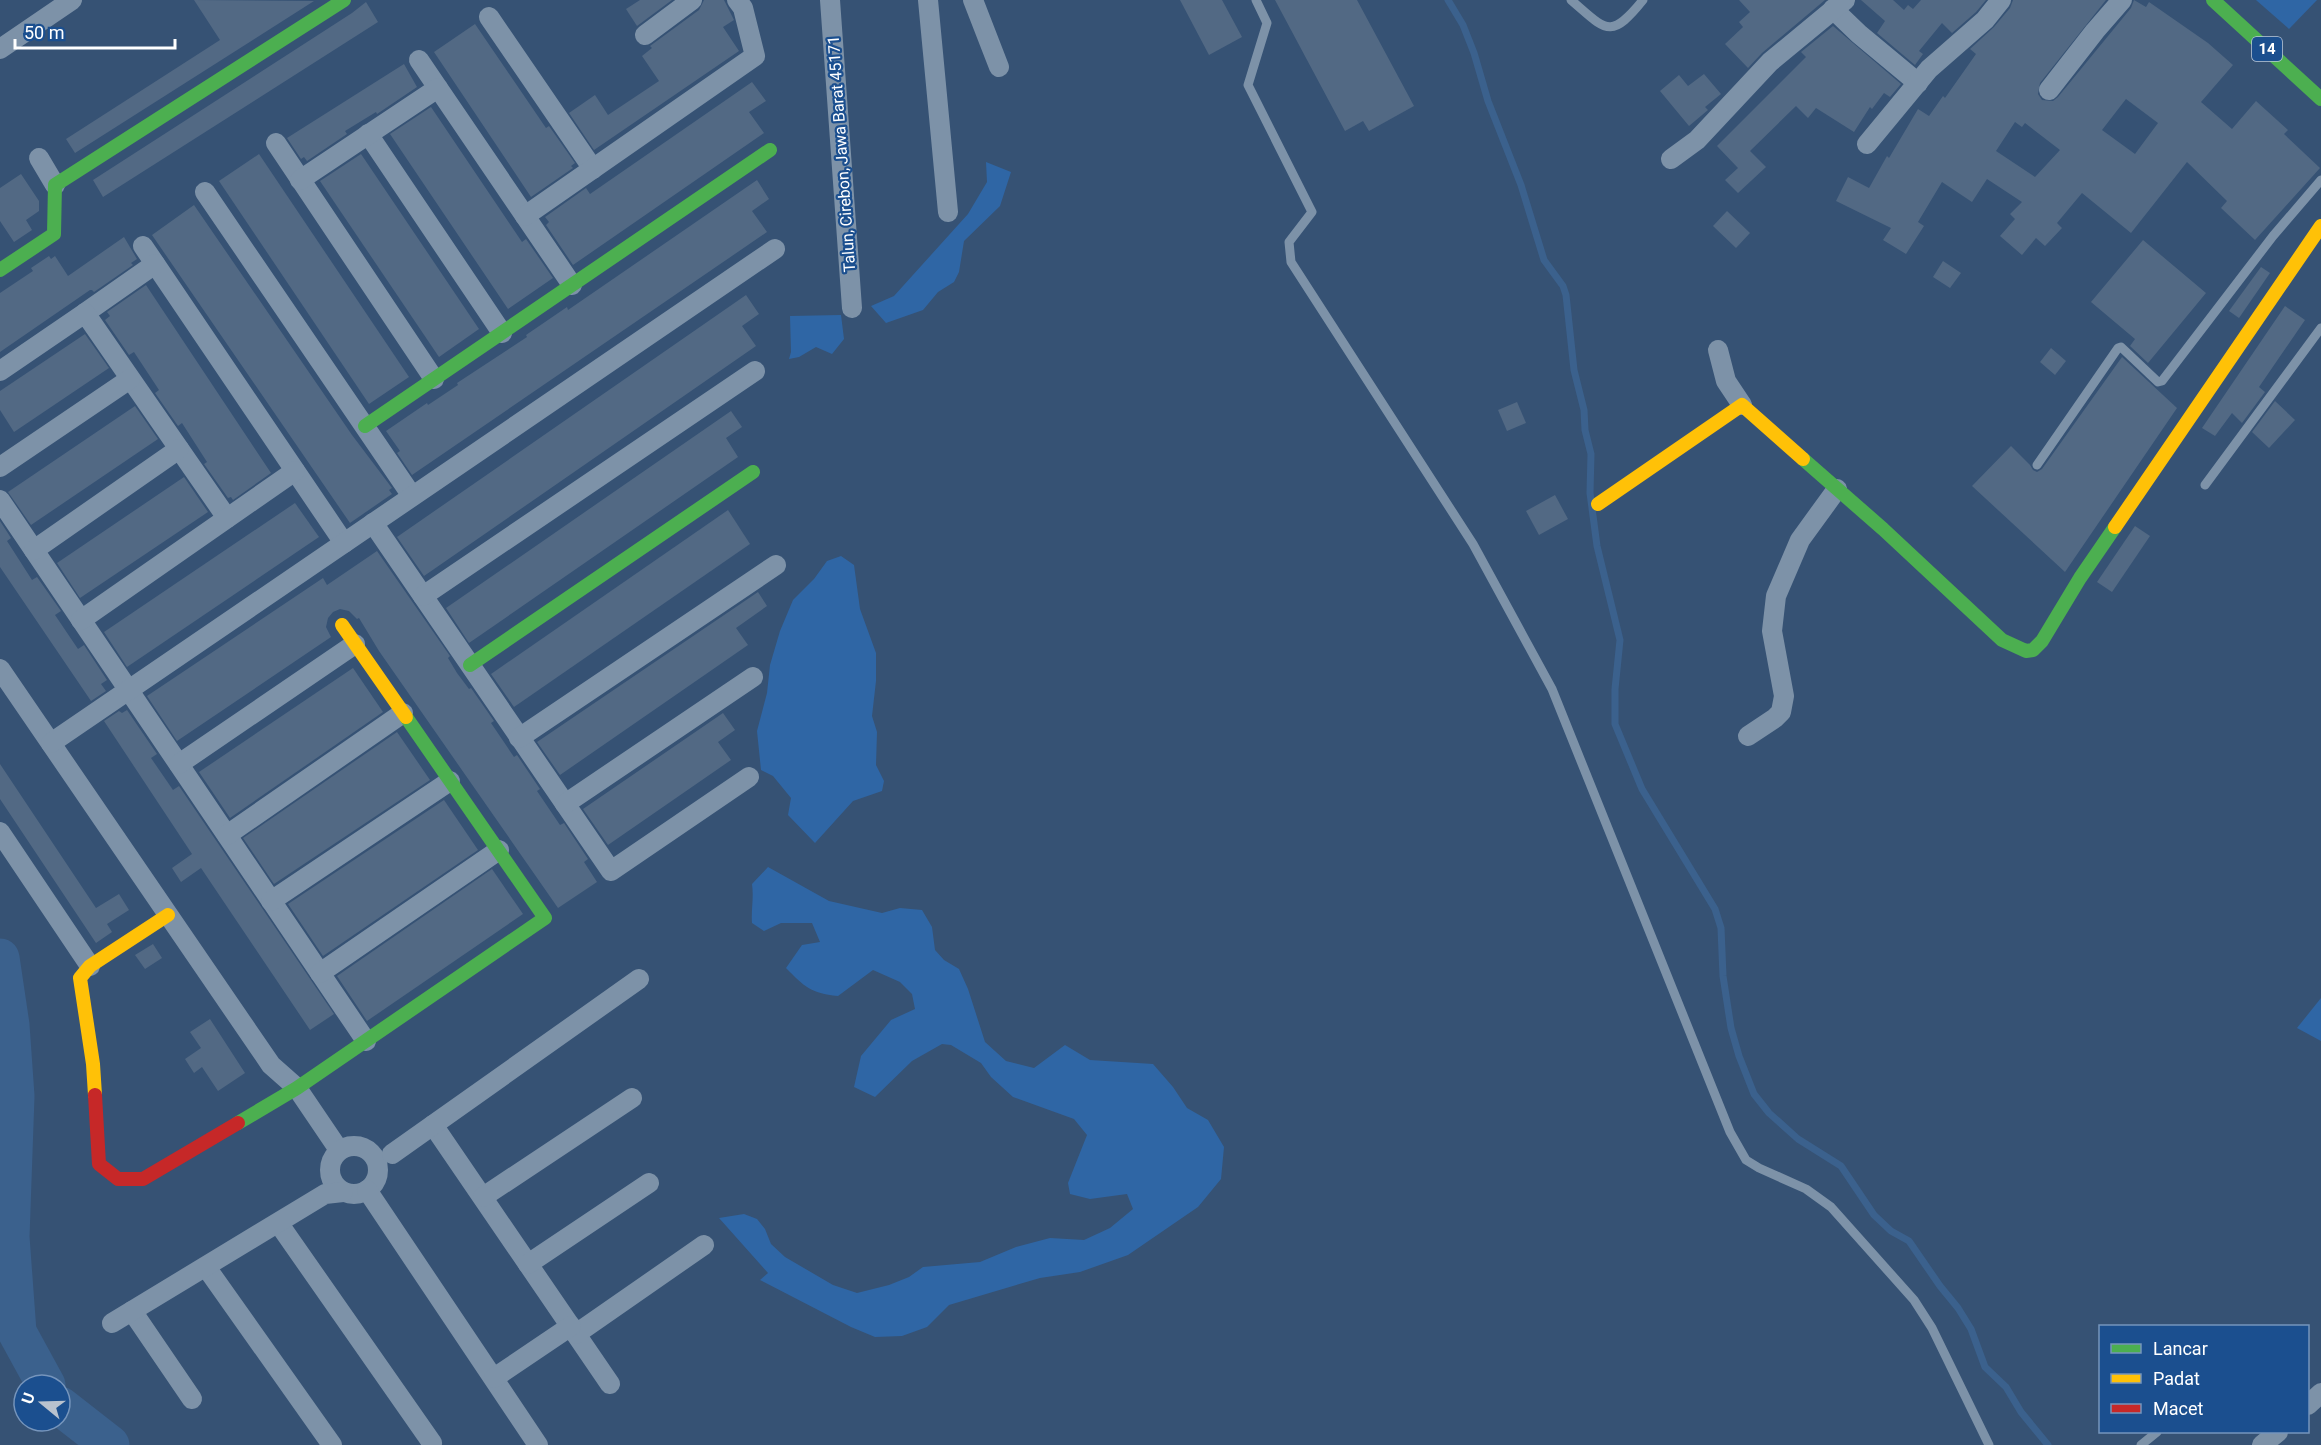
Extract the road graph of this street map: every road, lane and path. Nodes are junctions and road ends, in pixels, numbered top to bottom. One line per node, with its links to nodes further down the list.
1 (72, 0): 17 (street)
2 (344, 0): 33 (main road)
3 (692, 0): 16 (street)
4 (737, 0): 30 (street)
5 (830, 0): 43 (street, Talun, Cirebon, Jawa Barat 45171)
6 (928, 0): 35 (street)
7 (973, 0): 19 (street)
8 (1256, 0): 120 (lane)
9 (1571, 0): 10 (lane)
10 (1643, 0)
11 (2001, 0): 20 (street)
12 (2122, 0): 22 (street)
13 (2213, 0): 23 (main road, 14)
14 (1839, 5): 20 (street); 29 (street)
15 (489, 17): 30 (street)
16 (645, 35)
17 (0, 49)
18 (419, 60): 21 (street)
19 (999, 68)
20 (1918, 83): 26 (street)
21 (438, 87): 24 (street); 36 (street)
22 (2049, 90)
23 (2321, 99)
24 (368, 134): 31 (street); 46 (street)
25 (276, 143): 31 (street)
26 (1867, 144)
27 (771, 150): 42 (main road)
28 (39, 158): 33 (street)
29 (1671, 159)
30 (593, 170): 36 (street)
31 (300, 180): 51 (street)
32 (2321, 180): 55 (lane)
33 (55, 185): 40 (main road)
34 (205, 192): 53 (street)
35 (948, 212)
36 (525, 216): 42 (street)
37 (2321, 226): 60 (main road)
38 (143, 246): 41 (street)
39 (775, 249): 61 (street)
40 (2, 263)
41 (155, 264): 44 (street); 57 (street)
42 (572, 285): 46 (main road)
43 (852, 309)
44 (85, 313): 49 (street); 50 (street)
45 (2321, 328): 59 (lane)
46 (502, 333): 51 (main road)
47 (1718, 350): 52 (street)
48 (755, 371): 69 (street)
49 (0, 372)
50 (130, 379): 54 (street); 56 (street)
51 (434, 379): 53 (main road)
52 (1742, 405): 60 (main road); 63 (main road)
53 (365, 426): 61 (street)
54 (179, 449): 64 (street); 67 (street)
55 (2037, 465)
56 (0, 467)
57 (295, 471): 64 (street); 66 (street)
58 (753, 472): 73 (main road)
59 (2205, 485)
60 (1837, 489): 78 (street)
61 (412, 496): 65 (street)
62 (0, 500): 67 (street)
63 (1598, 504)
64 (227, 518): 70 (street)
65 (374, 523): 66 (street); 69 (street)
66 (344, 543): 76 (street)
67 (34, 550): 70 (street)
68 (776, 565): 79 (street)
69 (423, 596): 73 (street)
70 (81, 620): 76 (street)
71 (342, 625): 72 (main road)
72 (355, 644): 77 (main road); 81 (street)
73 (470, 665): 79 (street)
74 (0, 669): 80 (street)
75 (753, 676): 84 (street)
76 (128, 690): 80 (street); 81 (street)
77 (403, 713): 83 (main road); 86 (street)
78 (1749, 736)
79 (519, 738): 84 (street)
80 (51, 743): 89 (street)
81 (179, 764): 86 (street)
82 (749, 777): 84 (street)
83 (450, 781): 87 (main road); 88 (street)
84 (565, 804)
85 (0, 832): 90 (street)
86 (226, 835): 88 (street)
87 (499, 850): 91 (street); 93 (main road)
88 (271, 901): 91 (street)
89 (168, 915): 90 (main road); 94 (street)
90 (90, 966): 94 (main road)
91 (320, 973): 93 (street)
92 (639, 979): 96 (street)
93 (366, 1041): 94 (main road)
94 (297, 1088): 97 (street)
95 (632, 1098): 102 (street)
96 (433, 1125): 98 (street); 102 (street)
97 (339, 1150): 100 (street); 101 (street)
98 (392, 1154)
99 (649, 1183): 105 (street)
100 (367, 1190): 101 (street); 110 (street)
101 (343, 1192): 103 (street)
102 (483, 1197): 105 (street)
103 (279, 1224): 106 (street); 118 (street)
104 (704, 1245): 109 (street)
105 (528, 1264): 109 (street)
106 (206, 1267): 107 (street); 117 (street)
107 (132, 1311): 108 (street); 113 (street)
108 (112, 1323)
109 (573, 1330): 110 (street); 111 (street)
110 (494, 1378): 119 (street)
111 (610, 1384)
112 (2321, 1393): 114 (street)
113 (192, 1399)
114 (2309, 1403)
115 (2155, 1433): 121 (lane)
116 (2276, 1433): 122 (street)
117 (332, 1445)
118 (431, 1445)
119 (538, 1445)
120 (1989, 1445)
121 (2141, 1445)
122 (2262, 1445)

